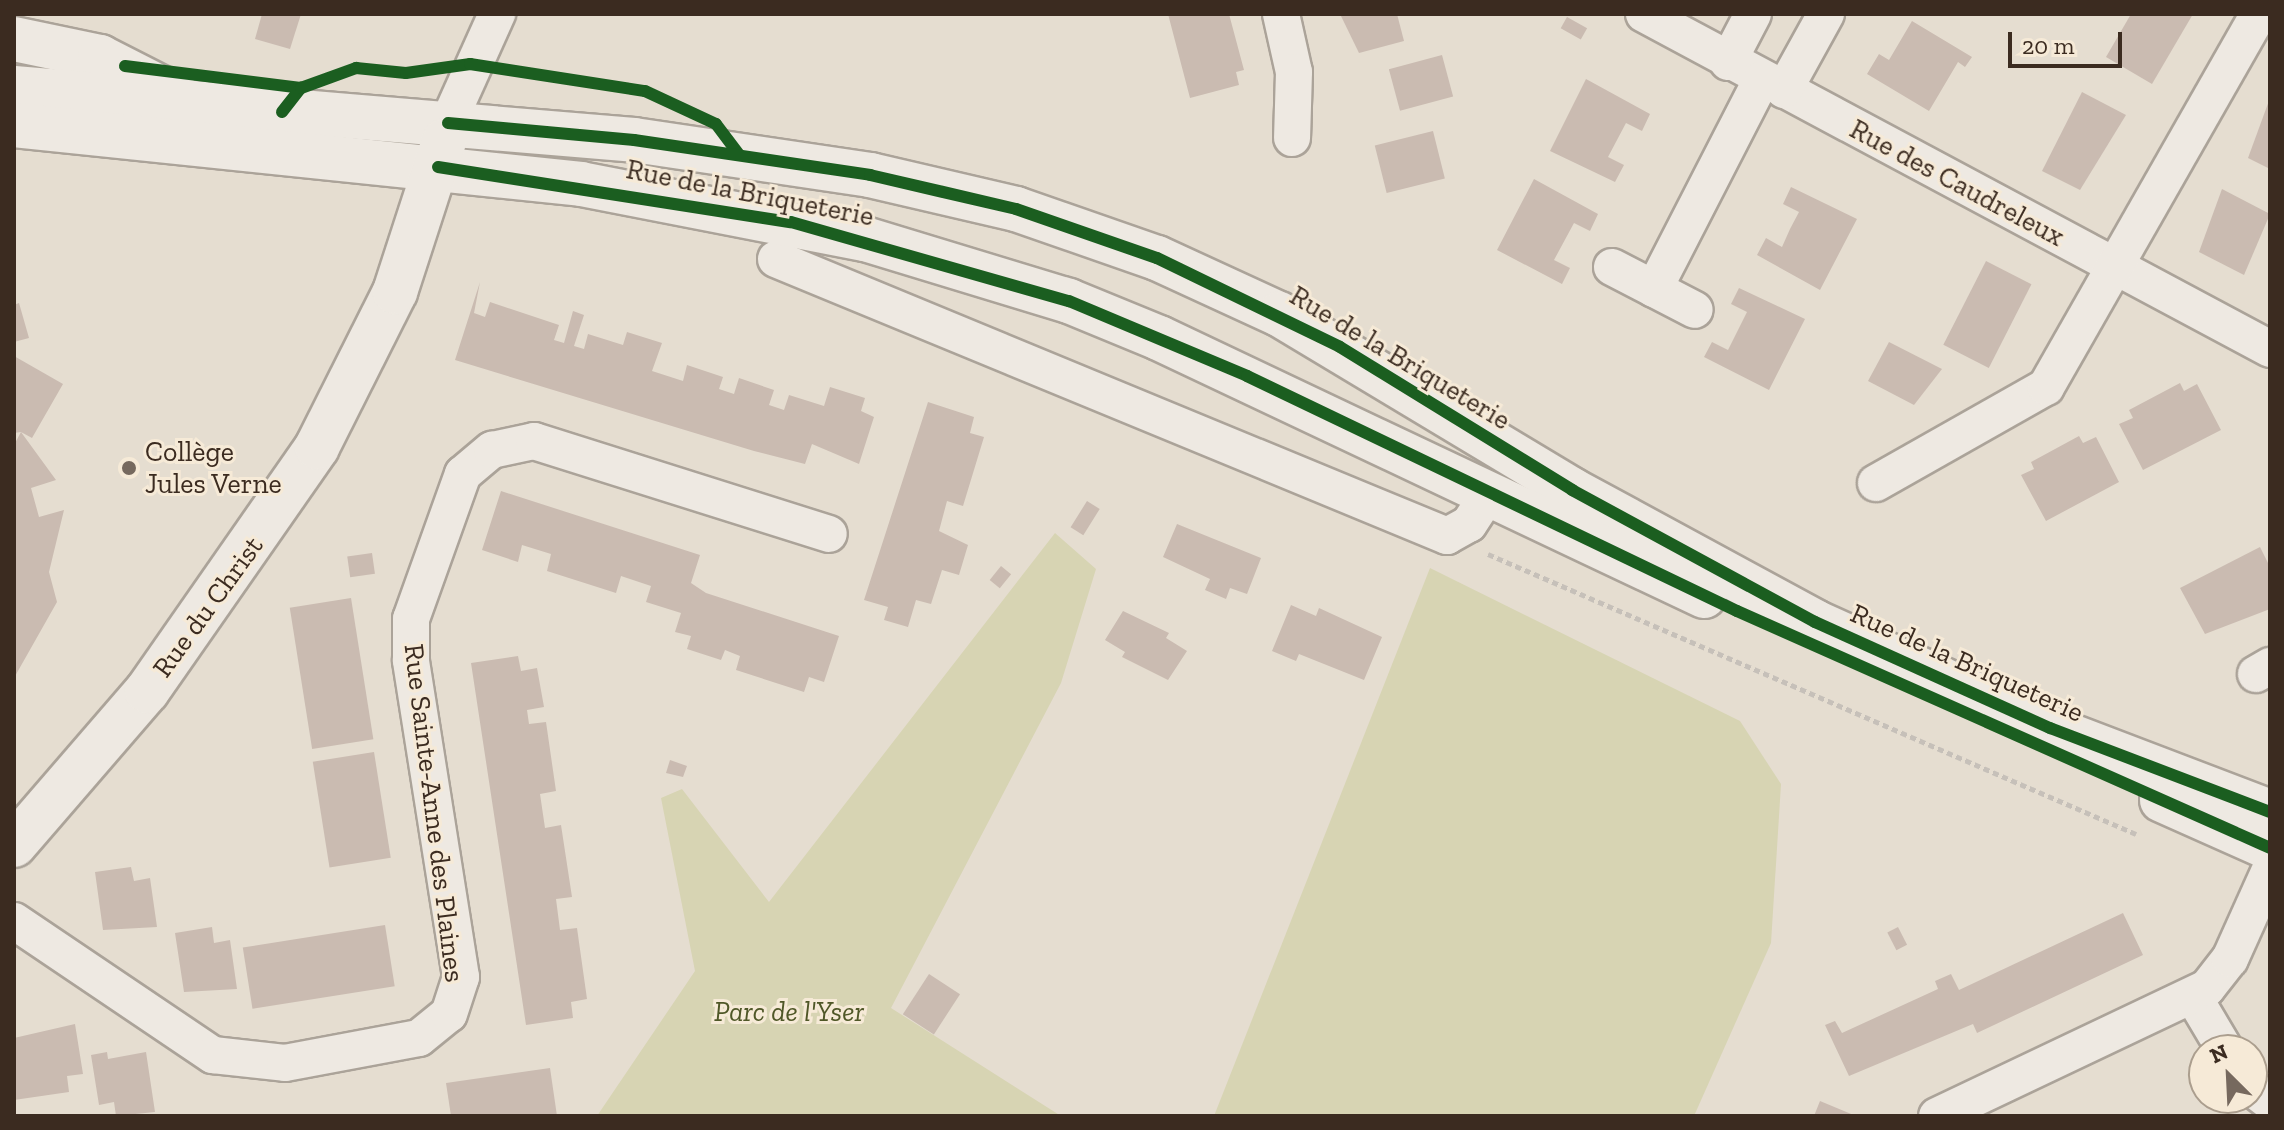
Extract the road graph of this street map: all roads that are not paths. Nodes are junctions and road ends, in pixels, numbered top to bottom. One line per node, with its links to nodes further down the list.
1 (497, 14): 12 (street)
2 (1281, 14): 14 (street)
3 (1644, 14): 8 (street, Rue des Caudreleux)
4 (1753, 14): 8 (street)
5 (1826, 14): 9 (street)
6 (2259, 14): 18 (street)
7 (14, 39): 11 (street)
8 (1728, 62): 9 (street, Rue des Caudreleux)
9 (1773, 85): 18 (street, Rue des Caudreleux); 19 (street)
10 (14, 88): 11 (street, Rue de la Briqueterie)
11 (191, 105): 12 (street, Rue de la Briqueterie)
12 (448, 123): 15 (street, Rue du Christ); 22 (street, Rue de la Briqueterie)
13 (14, 125): 15 (street, Rue de la Briqueterie)
14 (1292, 138)
15 (438, 167): 24 (street, Rue de la Briqueterie); 28 (street, Rue du Christ)
16 (776, 259): 24 (street)
17 (1612, 267): 19 (street)
18 (2116, 268): 21 (street, Rue des Caudreleux); 23 (street)
19 (1654, 289): 20 (street)
20 (1695, 310)
21 (2270, 349)
22 (1458, 419): 24 (street); 25 (street, Rue de la Briqueterie)
23 (1876, 483)
24 (1490, 492): 25 (street); 29 (street, Rue de la Briqueterie)
25 (1622, 518): 27 (street, Rue de la Briqueterie)
26 (829, 534): 31 (street, Rue Sainte-Anne des Plaines)
27 (2270, 812)
28 (14, 845)
29 (2270, 848)
30 (2270, 870): 32 (street)
31 (14, 921)
32 (2193, 996): 33 (street); 34 (street)
33 (2216, 1034)
34 (1937, 1116)

